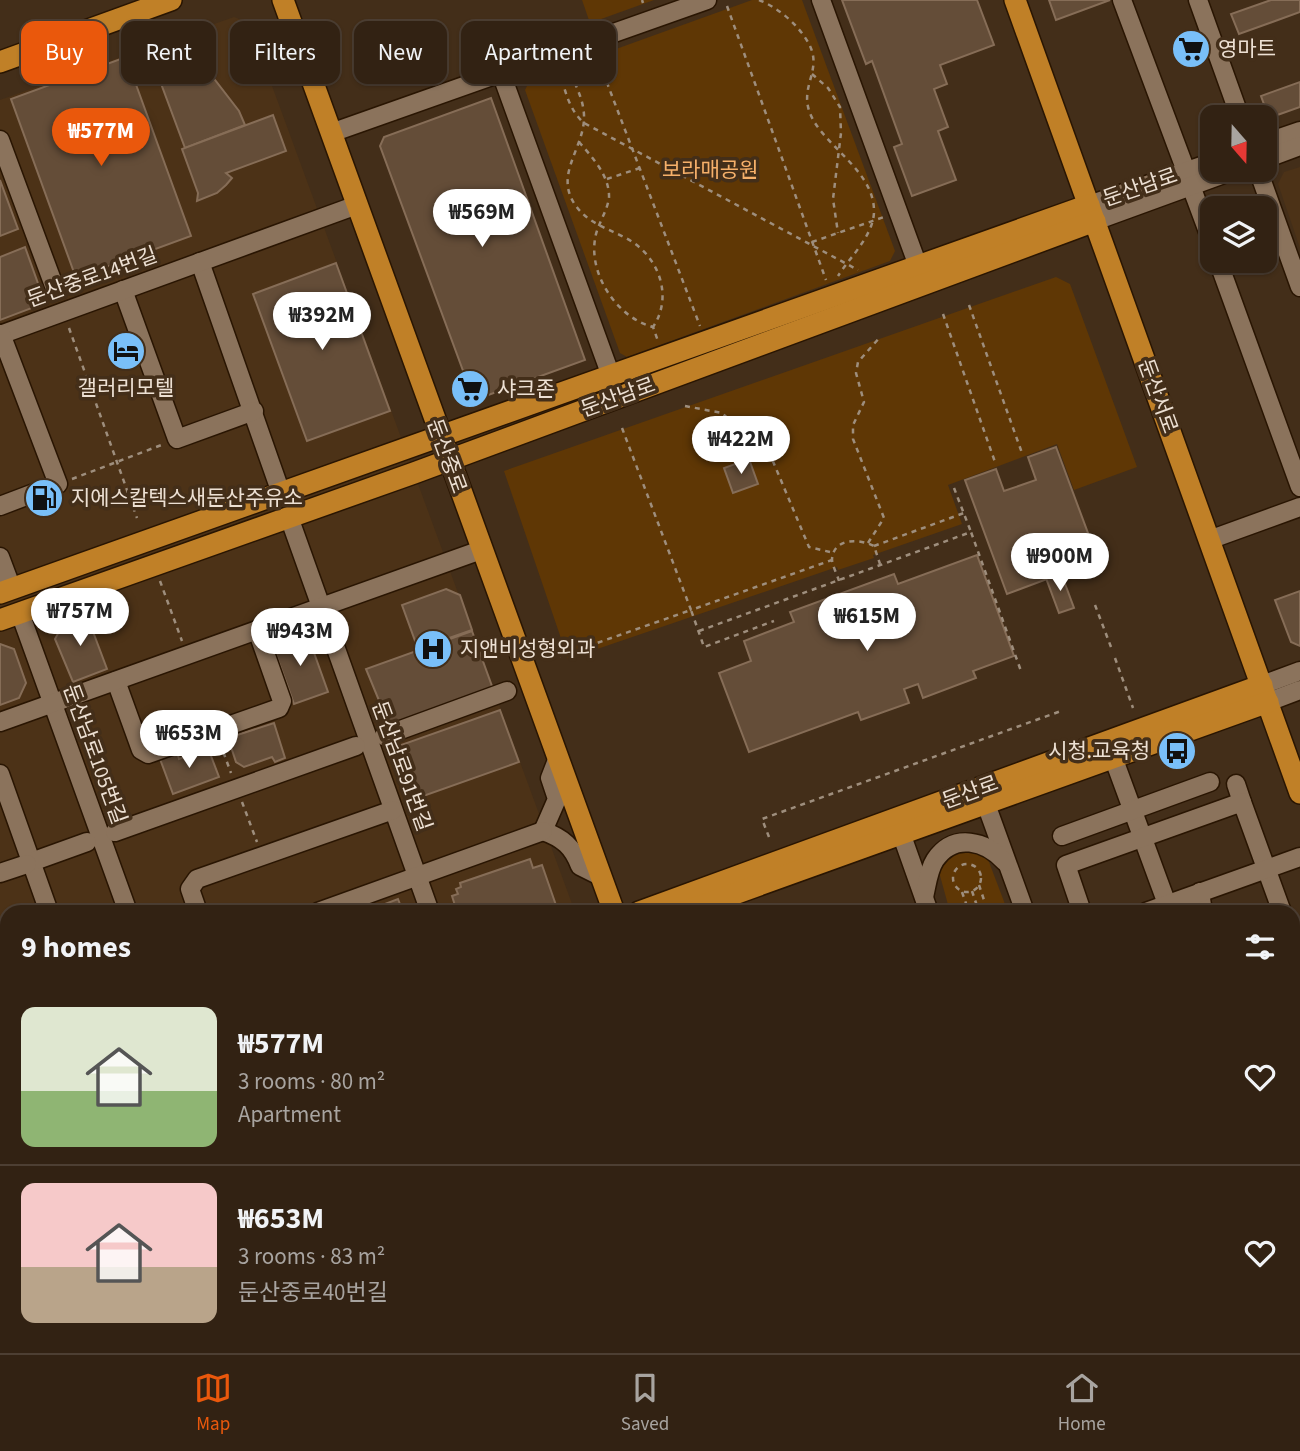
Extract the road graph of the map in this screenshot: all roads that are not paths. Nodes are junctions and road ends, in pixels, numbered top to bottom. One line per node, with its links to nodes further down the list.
1 (171, 0): 8 (main road)
2 (283, 0): 15 (main road, 둔산중로)
3 (707, 0): 9 (street)
4 (821, 0): 28 (street)
5 (1015, 0): 26 (main road, 둔산서로)
6 (1122, 0): 22 (street)
7 (1198, 0): 13 (street)
8 (142, 5): 10 (main road)
9 (616, 32)
10 (0, 62)
11 (468, 84): 15 (street)
12 (505, 84): 34 (street)
13 (1237, 105)
14 (1300, 131): 16 (street)
15 (331, 133): 24 (main road, 둔산중로)
16 (1278, 139)
17 (0, 140): 32 (street)
18 (1300, 146): 19 (street)
19 (1278, 154)
20 (1200, 171): 22 (street, 둔산남로)
21 (1200, 176): 22 (street, 둔산남로)
22 (1189, 178): 25 (street); 26 (street, 둔산남로)
23 (1262, 182): 30 (street)
24 (357, 205): 27 (street, 둔산중로14번길); 36 (main road, 둔산중로)
25 (1200, 209)
26 (1092, 213): 28 (main road, 둔산남로); 37 (main road, 둔산남로); 43 (main road, 둔산서로)
27 (200, 262): 31 (street, 둔산중로14번길); 35 (street)
28 (918, 266): 34 (main road, 둔산남로)
29 (1222, 273): 38 (street)
30 (1299, 282)
31 (123, 290): 33 (street, 둔산중로14번길); 35 (street)
32 (56, 291)
33 (1, 335): 40 (street)
34 (611, 376): 36 (main road, 둔산남로)
35 (254, 411): 39 (street)
36 (440, 437): 37 (main road, 둔산중로); 39 (main road, 둔산남로)
37 (449, 459): 42 (main road, 둔산남로); 44 (main road, 둔산중로)
38 (1300, 487)
39 (281, 493): 46 (main road, 둔산남로)
40 (0, 506)
41 (1300, 507): 43 (street)
42 (289, 517): 47 (street, 둔산남로91번길); 48 (main road, 둔산남로)
43 (1209, 540): 54 (main road, 둔산서로)
44 (481, 550): 47 (street); 60 (main road, 둔산중로)
45 (0, 557): 46 (street)
46 (6, 591)
47 (321, 607): 49 (street); 67 (street, 둔산남로91번길)
48 (10, 616): 55 (street, 둔산남로105번길)
49 (257, 630): 51 (street); 51 (street)
50 (1300, 671): 54 (street, 둔산로)
51 (116, 681): 55 (street)
52 (1300, 690): 54 (street, 둔산로)
53 (507, 691): 57 (street)
54 (1265, 693): 59 (main road, 둔산로); 64 (main road, 둔산서로); 65 (main road, 둔산로)
55 (53, 703): 56 (street); 85 (street, 둔산남로105번길)
56 (0, 722)
57 (384, 736)
58 (356, 746): 70 (street)
59 (1113, 757): 65 (main road, 둔산로); 68 (street)
60 (557, 760): 69 (street); 80 (main road, 둔산중로)
61 (0, 774): 84 (street)
62 (1210, 782): 68 (street)
63 (1236, 784): 66 (street)
64 (1300, 793)
65 (983, 796): 71 (main road, 둔산로); 76 (street); 90 (main road, 둔산로)
66 (1242, 802): 73 (street); 77 (street)
67 (393, 810): 79 (street, 둔산남로91번길); 86 (street)
68 (1132, 810): 72 (street); 73 (street)
69 (543, 831): 79 (street); 80 (street)
70 (115, 832)
71 (901, 833): 82 (street); 91 (main road, 둔산로)
72 (1062, 836)
73 (1142, 838): 83 (street); 93 (street)
74 (87, 842): 78 (street)
75 (1300, 857): 77 (street)
76 (1008, 865): 82 (street); 92 (street)
77 (1266, 869): 81 (street); 95 (street)
78 (0, 873)
79 (417, 876): 87 (street); 88 (street, 둔산남로91번길)
80 (600, 876): 89 (main road, 둔산중로)
81 (1200, 892): 83 (street); 94 (street)
82 (927, 904)
83 (1167, 904)
84 (47, 905)
85 (125, 905)
86 (196, 905)
87 (337, 905)
88 (427, 905)
89 (611, 905)
90 (660, 905)
91 (703, 905)
92 (1022, 905)
93 (1080, 905)
94 (1202, 905)
95 (1279, 905)

